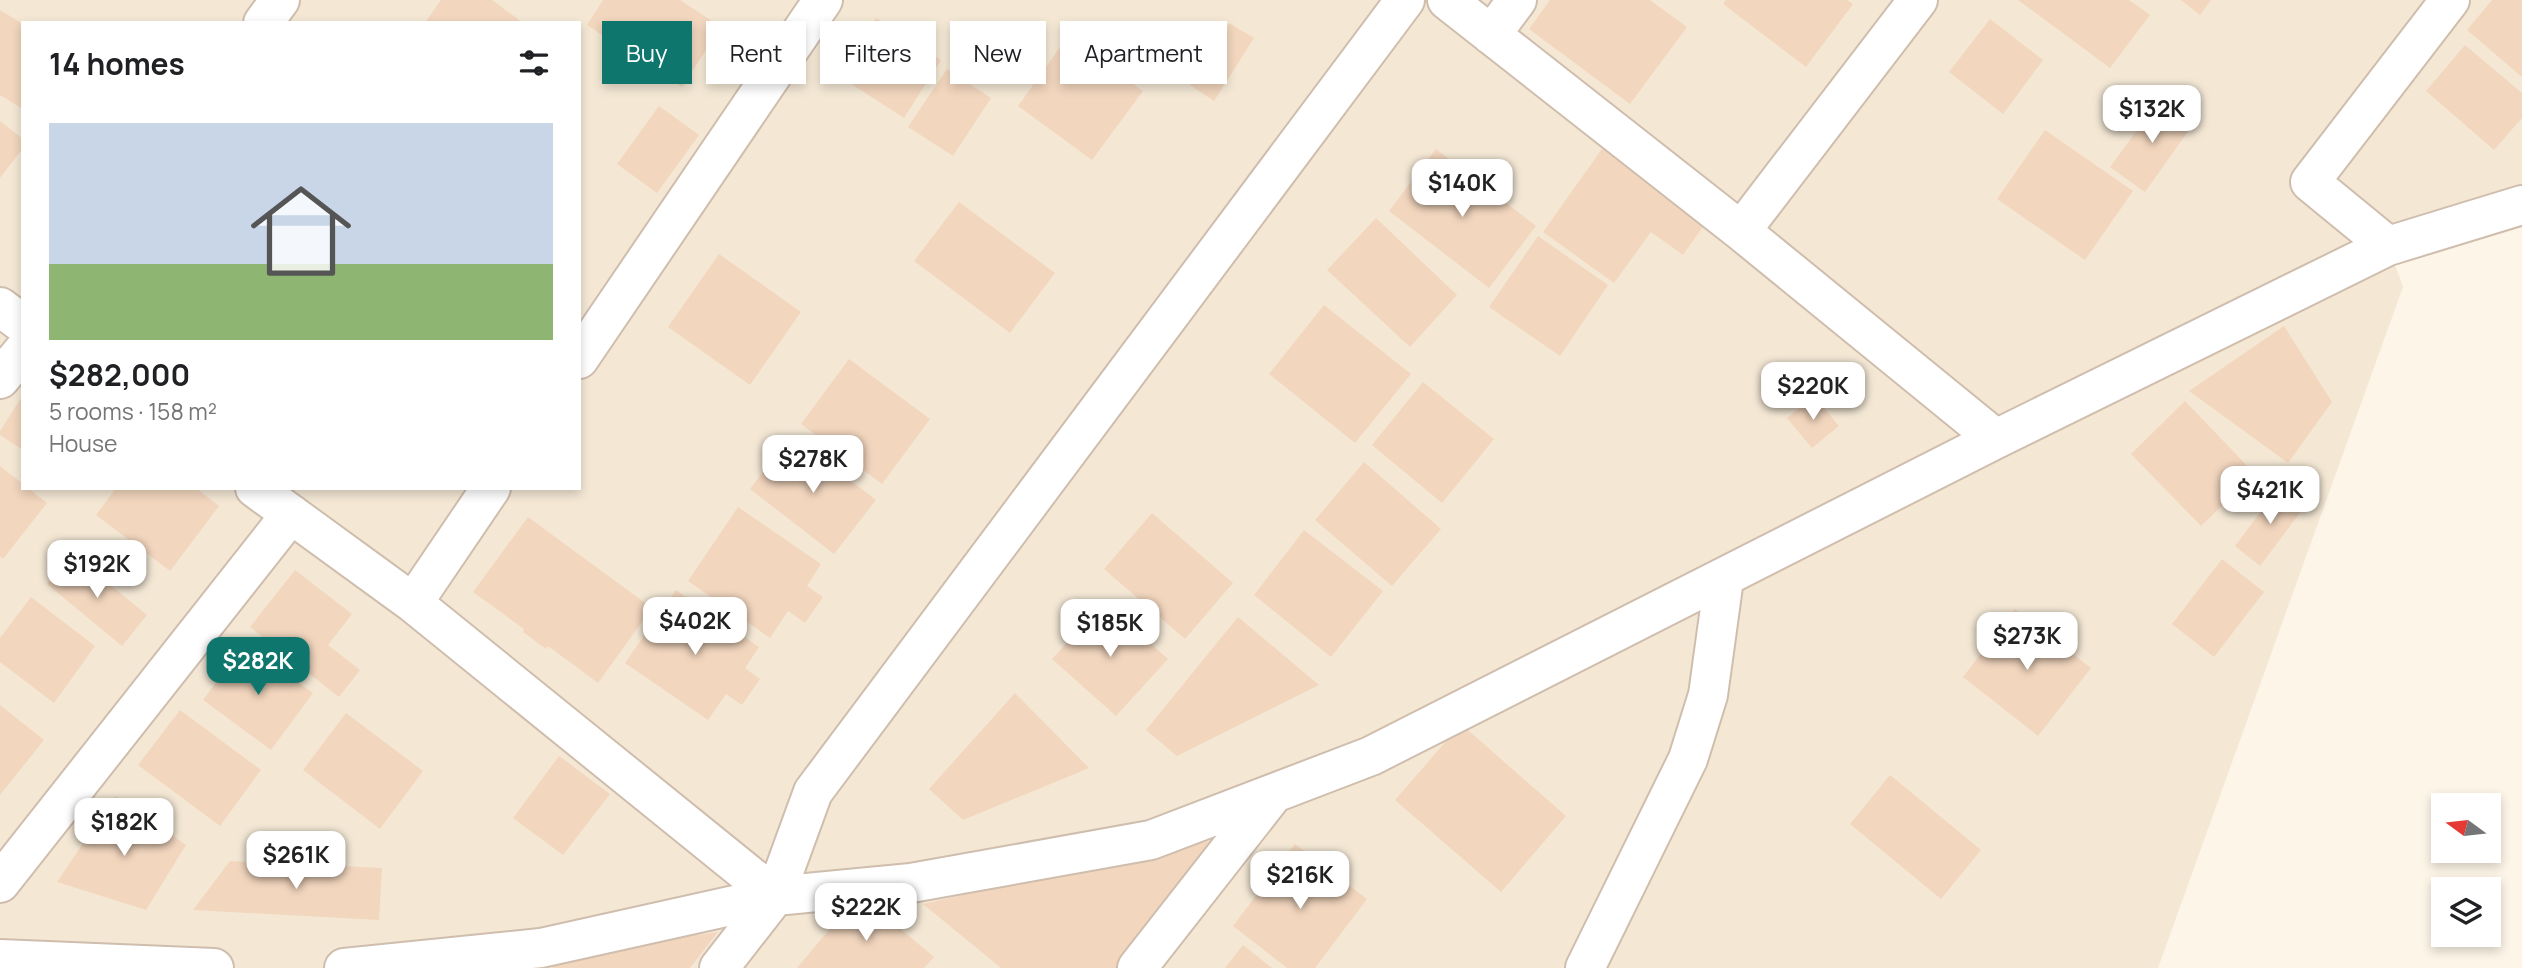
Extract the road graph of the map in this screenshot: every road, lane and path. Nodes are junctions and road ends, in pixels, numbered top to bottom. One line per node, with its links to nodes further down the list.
1 (280, 0): 8 (street)
2 (823, 0): 16 (street)
3 (1405, 0): 26 (street)
4 (1447, 0): 9 (street)
5 (1517, 0): 9 (street)
6 (1918, 0): 11 (street)
7 (2450, 0): 12 (street)
8 (264, 21)
9 (1491, 35): 11 (street)
10 (2522, 205): 12 (street)
11 (1741, 232): 18 (street)
12 (2388, 246): 18 (street)
13 (0, 307): 14 (street)
14 (21, 323)
15 (21, 353): 17 (street)
16 (581, 356)
17 (0, 379)
18 (1996, 439): 22 (street)
19 (258, 490): 21 (street)
20 (490, 490): 23 (street)
21 (291, 514): 23 (street); 25 (street)
22 (1724, 579): 24 (street); 32 (street)
23 (413, 603): 26 (street)
24 (1274, 793): 26 (street); 31 (street)
25 (0, 883)
26 (775, 896): 29 (street); 30 (street)
27 (0, 959): 28 (street)
28 (214, 968)
29 (344, 968)
30 (719, 968)
31 (1138, 968)
32 (1585, 968)

